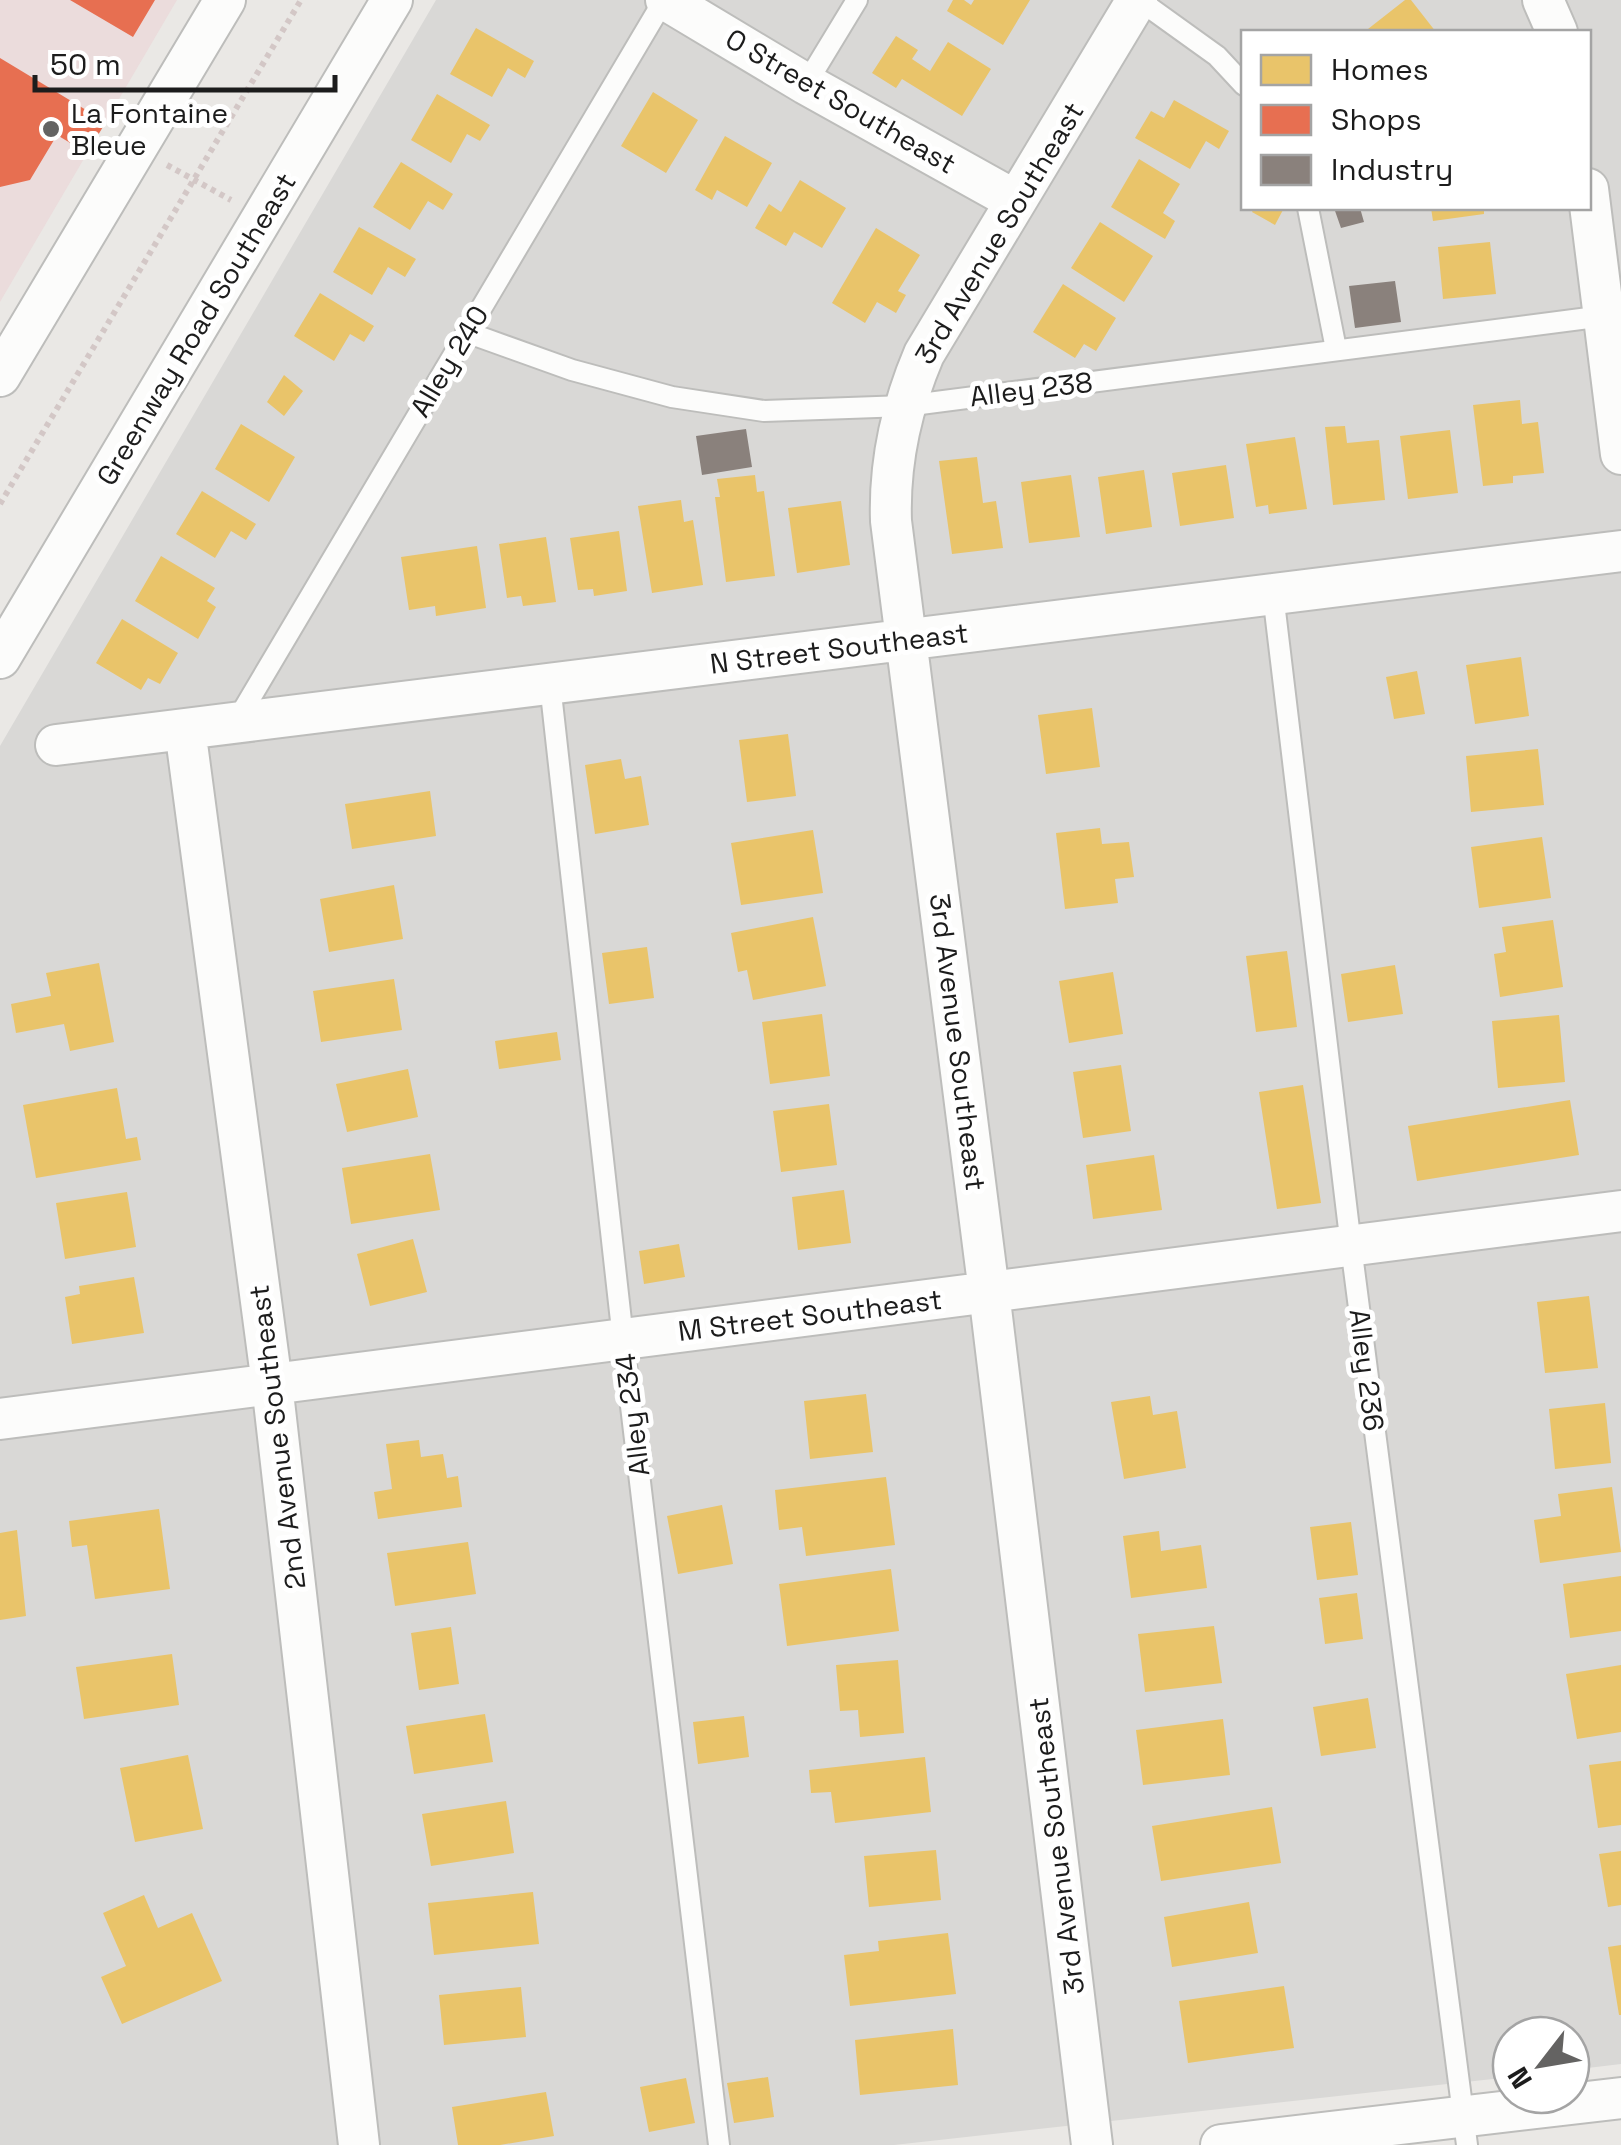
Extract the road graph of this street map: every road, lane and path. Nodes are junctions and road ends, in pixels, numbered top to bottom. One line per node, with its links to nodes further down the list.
1 (225, 0): 11 (street)
2 (300, 0): 12 (path)
3 (392, 0): 16 (street, Greenway Road Southeast)
4 (665, 0): 10 (street, O Street Southeast); 18 (lane, Alley 240)
5 (857, 0): 10 (lane)
6 (1138, 0): 9 (lane); 13 (street, 3rd Avenue Southeast)
7 (1542, 0): 8 (street)
8 (1556, 30)
9 (1241, 82)
10 (806, 84): 13 (street, O Street Southeast)
11 (137, 147): 12 (path); 20 (street)
12 (193, 180): 16 (path); 23 (path)
13 (1016, 202): 21 (street, 3rd Avenue Southeast)
14 (1308, 210): 19 (lane)
15 (1591, 210): 17 (street)
16 (263, 217): 27 (street, Greenway Road Southeast)
17 (1604, 316): 19 (lane, Alley 238); 22 (street)
18 (466, 332): 21 (lane, Alley 238); 29 (lane, Alley 240)
19 (1336, 349): 21 (lane, Alley 238)
20 (0, 376)
21 (905, 406): 26 (street, 3rd Avenue Southeast)
22 (1621, 452)
23 (0, 504)
24 (1621, 551): 25 (street, N Street Southeast)
25 (1274, 594): 26 (street, N Street Southeast); 33 (lane, Alley 236)
26 (908, 639): 28 (street, N Street Southeast); 34 (street, 3rd Avenue Southeast)
27 (0, 658)
28 (550, 684): 29 (street, N Street Southeast); 35 (lane, Alley 234)
29 (234, 724): 30 (street, N Street Southeast)
30 (186, 730): 31 (street, N Street Southeast); 36 (street, 2nd Avenue Southeast)
31 (56, 746)
32 (1621, 1211): 33 (street, M Street Southeast)
33 (1351, 1246): 34 (street, M Street Southeast); 39 (lane, Alley 236)
34 (989, 1292): 35 (street, M Street Southeast); 43 (street, 3rd Avenue Southeast)
35 (623, 1339): 36 (street, M Street Southeast); 42 (lane, Alley 234)
36 (272, 1384): 37 (street, M Street Southeast); 41 (street, 2nd Avenue Southeast)
37 (0, 1419)
38 (1621, 2098): 39 (street)
39 (1466, 2131): 40 (street)
40 (1303, 2140): 44 (street)
41 (359, 2145)
42 (719, 2145)
43 (1092, 2145)
44 (1221, 2145)

